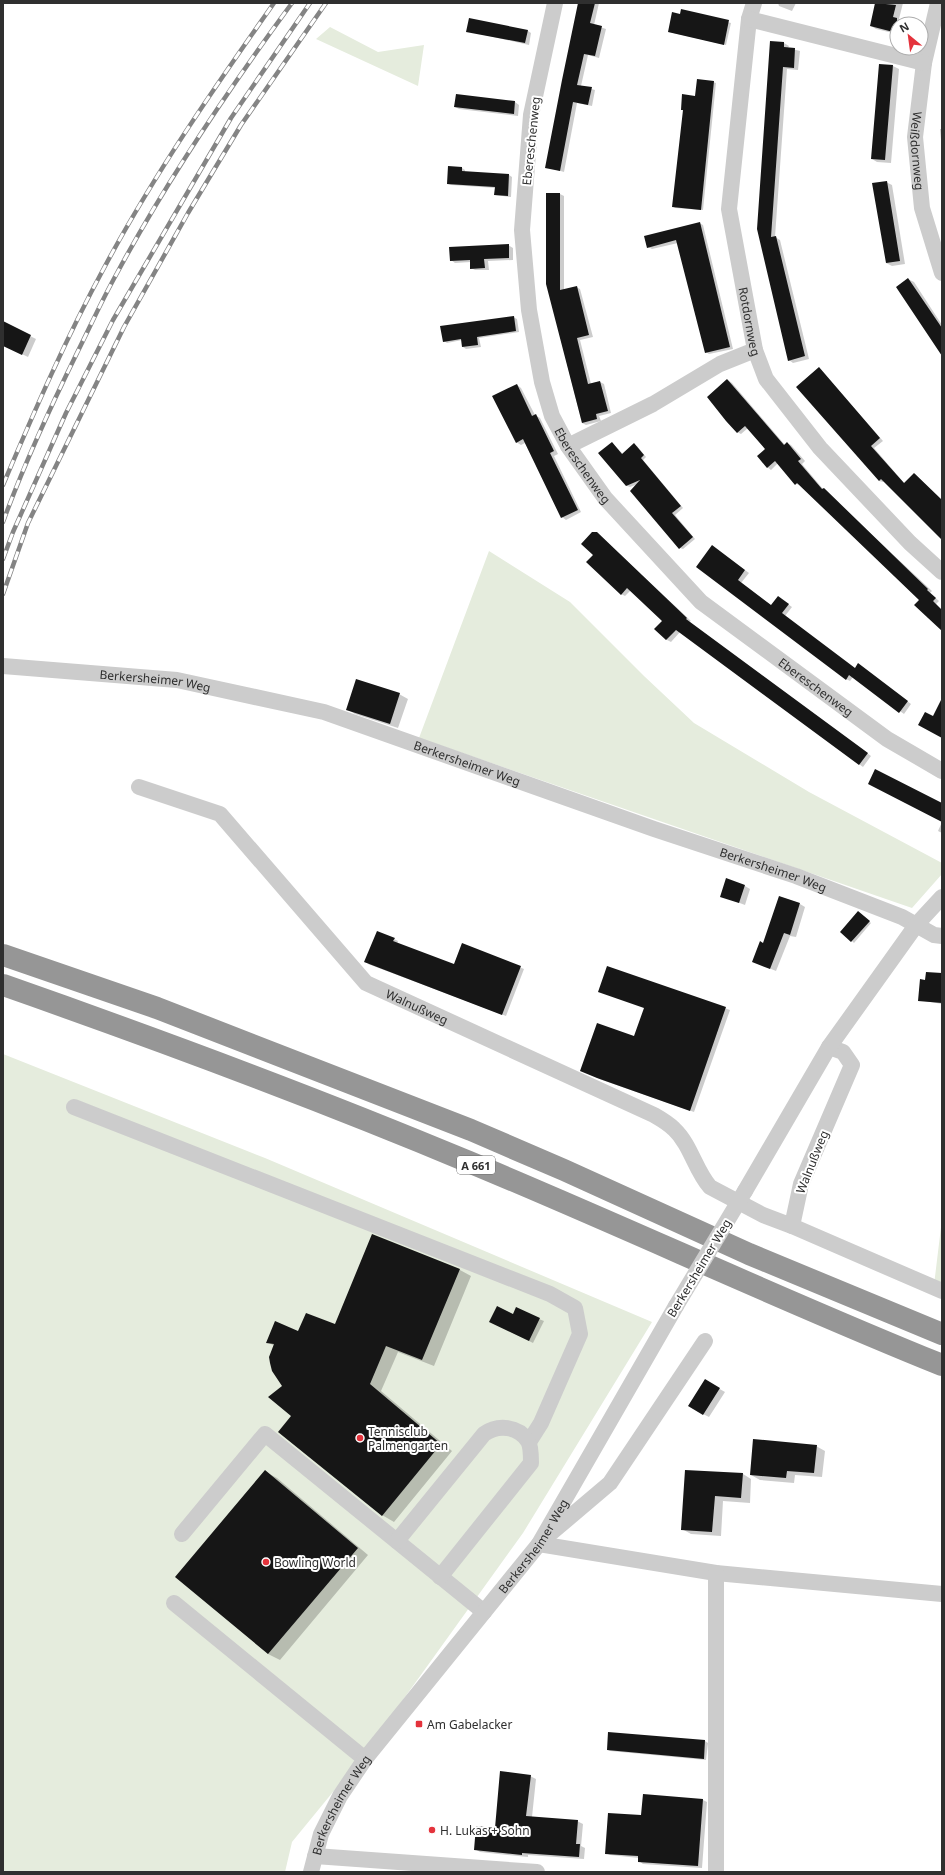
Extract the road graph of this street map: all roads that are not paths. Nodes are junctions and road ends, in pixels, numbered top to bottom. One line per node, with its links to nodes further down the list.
1 (555, 3): 8 (street, Ebereschenweg)
2 (754, 3): 4 (street, Rotdornweg)
3 (938, 3): 5 (street, Weißdornweg)
4 (749, 19): 5 (street); 7 (street, Rotdornweg)
5 (924, 63): 6 (street, Weißdornweg)
6 (942, 273)
7 (755, 350): 8 (street); 9 (street, Rotdornweg)
8 (568, 446): 11 (street, Ebereschenweg)
9 (942, 572)
10 (3, 666): 14 (street, Berkersheimer Weg)
11 (942, 771)
12 (139, 787): 20 (street, Walnußweg)
13 (942, 897): 14 (street, Berkersheimer Weg)
14 (916, 924): 15 (street); 18 (street, Berkersheimer Weg)
15 (942, 936)
16 (3, 955): 22 (highway, A 661)
17 (3, 985): 24 (highway, A 661)
18 (829, 1047): 20 (street, Walnußweg); 28 (street, Berkersheimer Weg, bridge)
19 (74, 1107): 25 (street)
20 (792, 1226): 21 (street)
21 (942, 1290)
22 (942, 1334)
23 (704, 1341): 28 (street)
24 (942, 1365)
25 (529, 1442): 27 (street); 30 (street)
26 (182, 1534): 27 (street)
27 (397, 1541): 30 (street)
28 (539, 1544): 29 (street); 33 (street, Berkersheimer Weg)
29 (716, 1573): 31 (street); 39 (street)
30 (440, 1577): 33 (street)
31 (942, 1594)
32 (174, 1603): 34 (street)
33 (484, 1612): 34 (street, Berkersheimer Weg)
34 (365, 1759): 35 (street, Berkersheimer Weg)
35 (315, 1856): 36 (street); 37 (street, Berkersheimer Weg)
36 (508, 1871): 38 (street)
37 (311, 1872)
38 (537, 1872)
39 (716, 1872)

